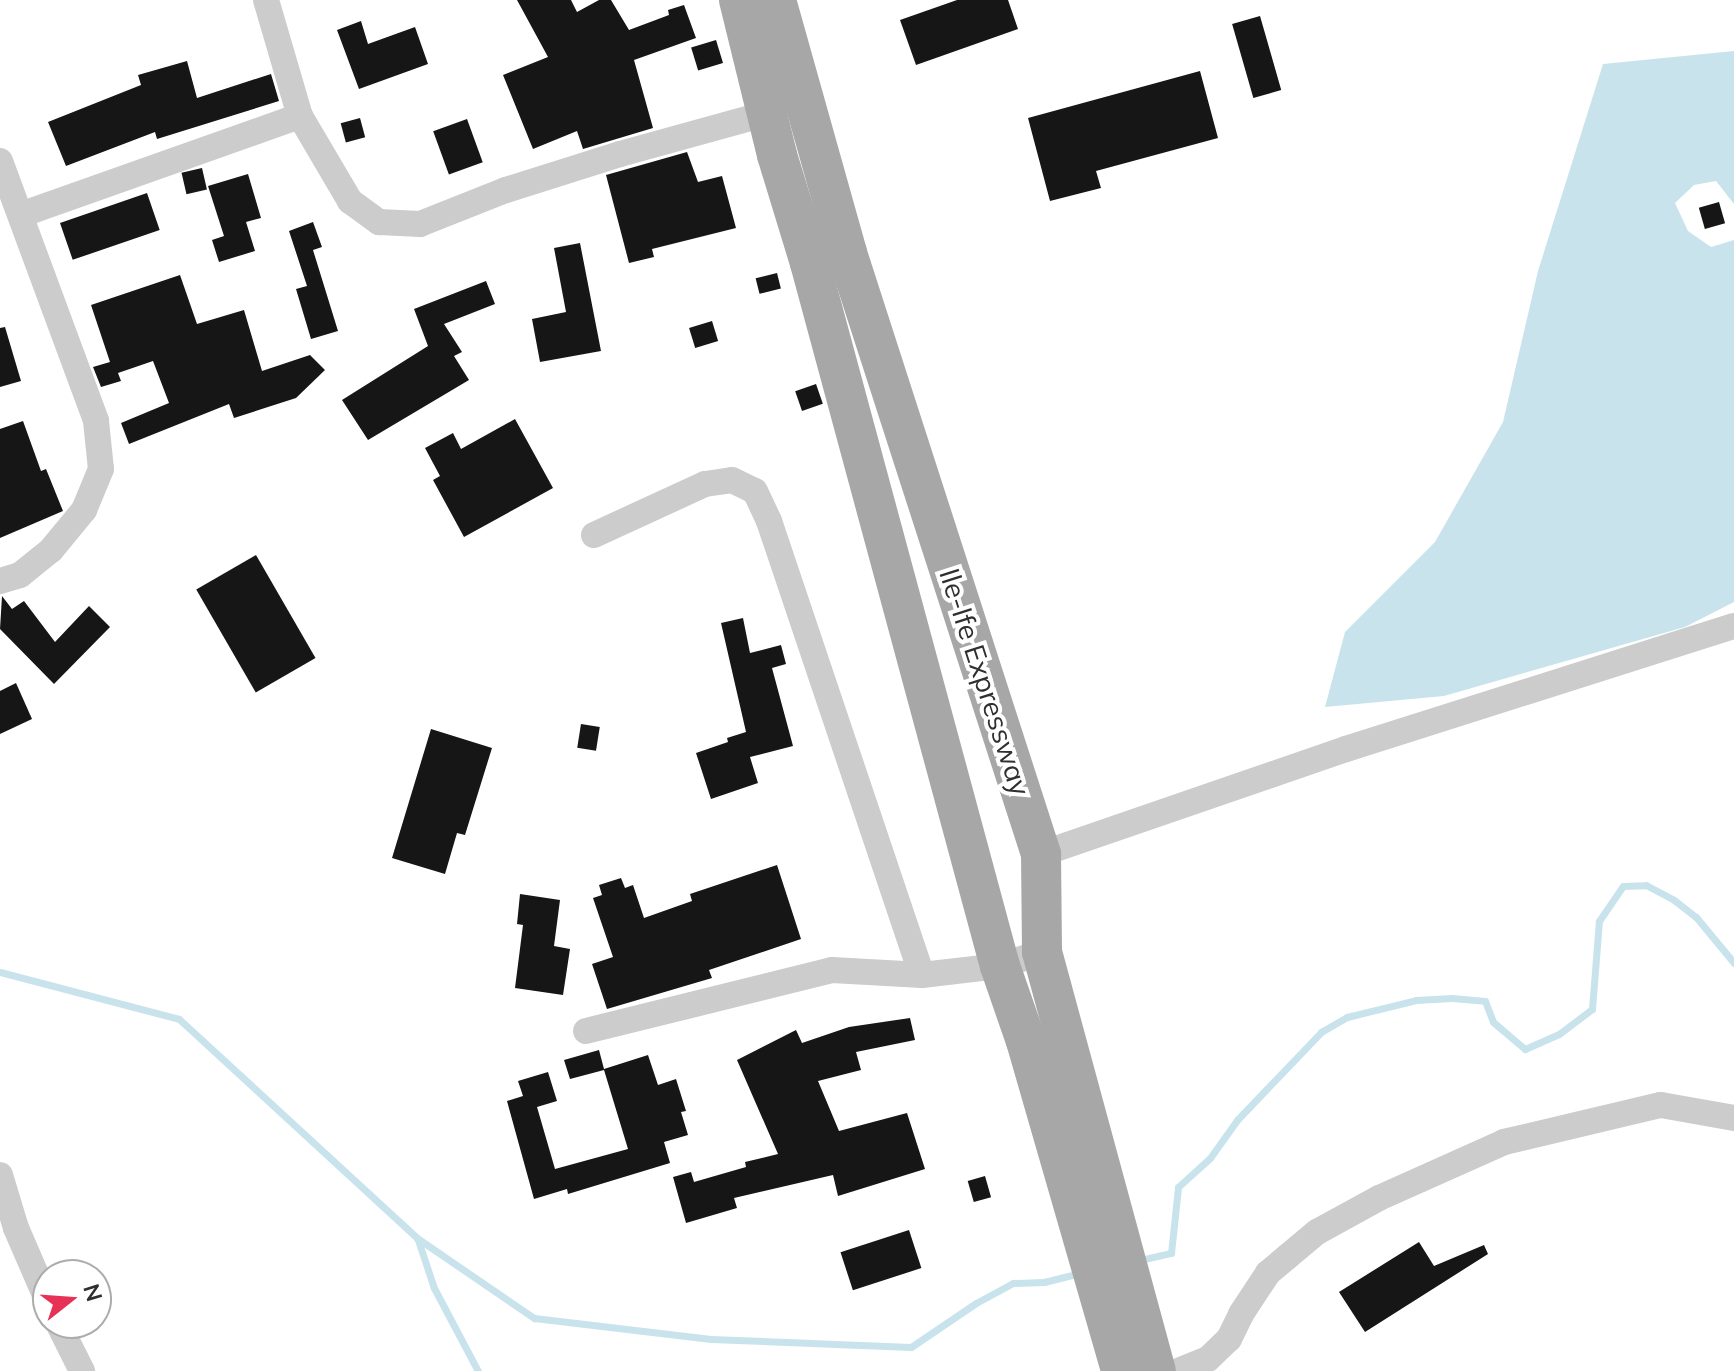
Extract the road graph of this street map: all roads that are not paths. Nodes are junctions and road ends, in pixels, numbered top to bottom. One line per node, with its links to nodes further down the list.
1 (266, 0): 5 (street)
2 (739, 0): 4 (main road, Ile-Ife Expressway)
3 (776, 0): 6 (main road, Ile-Ife Expressway)
4 (769, 113): 5 (street); 7 (main road, Ile-Ife Expressway)
5 (300, 116): 9 (street)
6 (817, 144): 7 (main road); 10 (main road, Ile-Ife Expressway)
7 (777, 155): 10 (main road, Ile-Ife Expressway)
8 (0, 161): 9 (street)
9 (23, 214): 12 (street)
10 (829, 258): 14 (main road, Ile-Ife Expressway); 16 (main road, Ile-Ife Expressway)
11 (594, 535): 17 (street)
12 (0, 581)
13 (1734, 626): 14 (street)
14 (1041, 854): 15 (main road, Ile-Ife Expressway)
15 (1042, 952): 16 (street); 19 (main road, Ile-Ife Expressway)
16 (1000, 966): 17 (street); 19 (main road, Ile-Ife Expressway)
17 (922, 975): 18 (street)
18 (586, 1031)
19 (1045, 1036): 23 (main road, Ile-Ife Expressway)
20 (1734, 1118): 28 (street)
21 (0, 1175): 22 (street)
22 (32, 1265)
23 (1110, 1266): 26 (main road, Ile-Ife Expressway); 27 (main road, Ile-Ife Expressway)
24 (66, 1339): 25 (street)
25 (82, 1371)
26 (1121, 1371)
27 (1156, 1371)
28 (1178, 1371)

